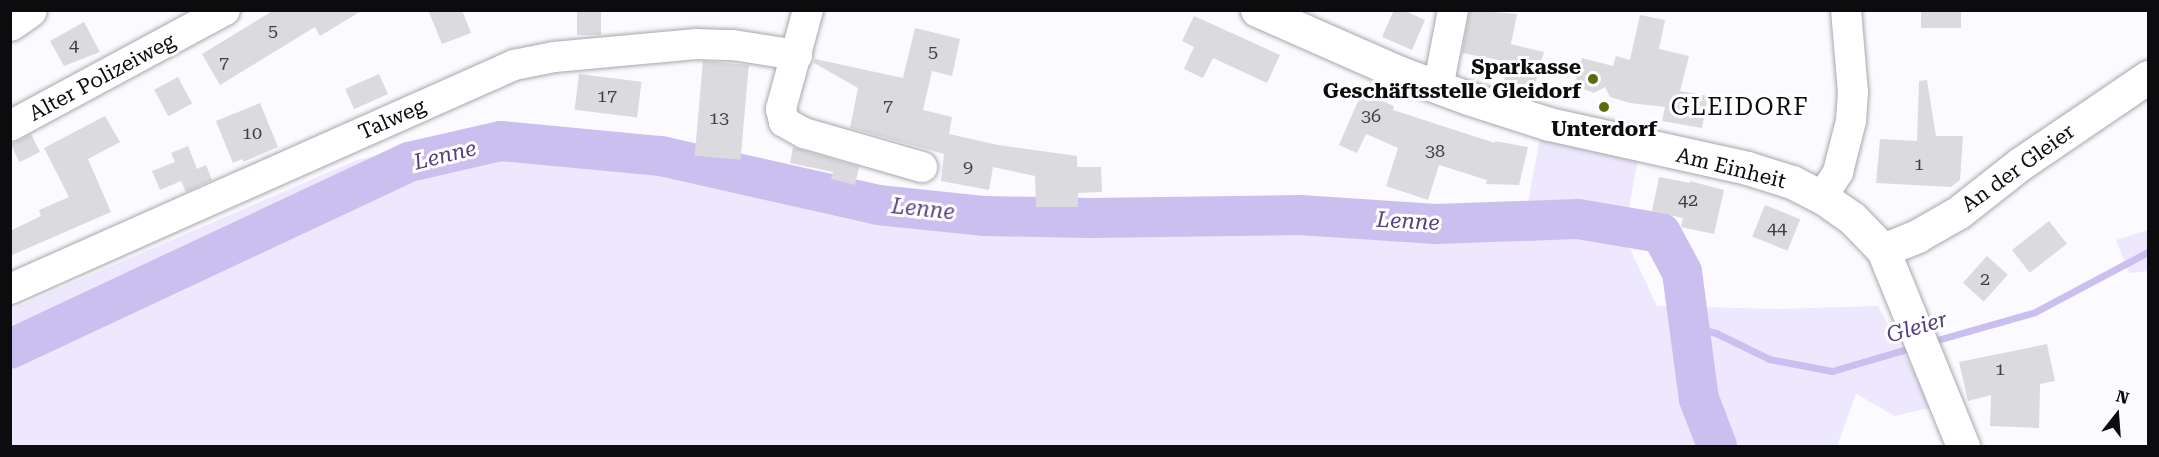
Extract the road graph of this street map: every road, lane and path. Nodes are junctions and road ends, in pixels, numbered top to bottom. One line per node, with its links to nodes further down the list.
1 (30, 10): 7 (main road)
2 (225, 10): 11 (street, Alter Polizeiweg)
3 (808, 10): 8 (street)
4 (1257, 10): 10 (main road, Am Einheit)
5 (1453, 10): 10 (street)
6 (1846, 10): 13 (street)
7 (10, 24)
8 (797, 55): 12 (street); 15 (street, Talweg)
9 (2148, 77): 14 (main road, An der Gleier)
10 (1438, 88): 13 (main road, Am Einheit)
11 (10, 126)
12 (922, 167)
13 (1822, 197): 14 (main road, Am Einheit)
14 (1883, 250): 16 (main road)
15 (10, 289)
16 (1963, 447)

